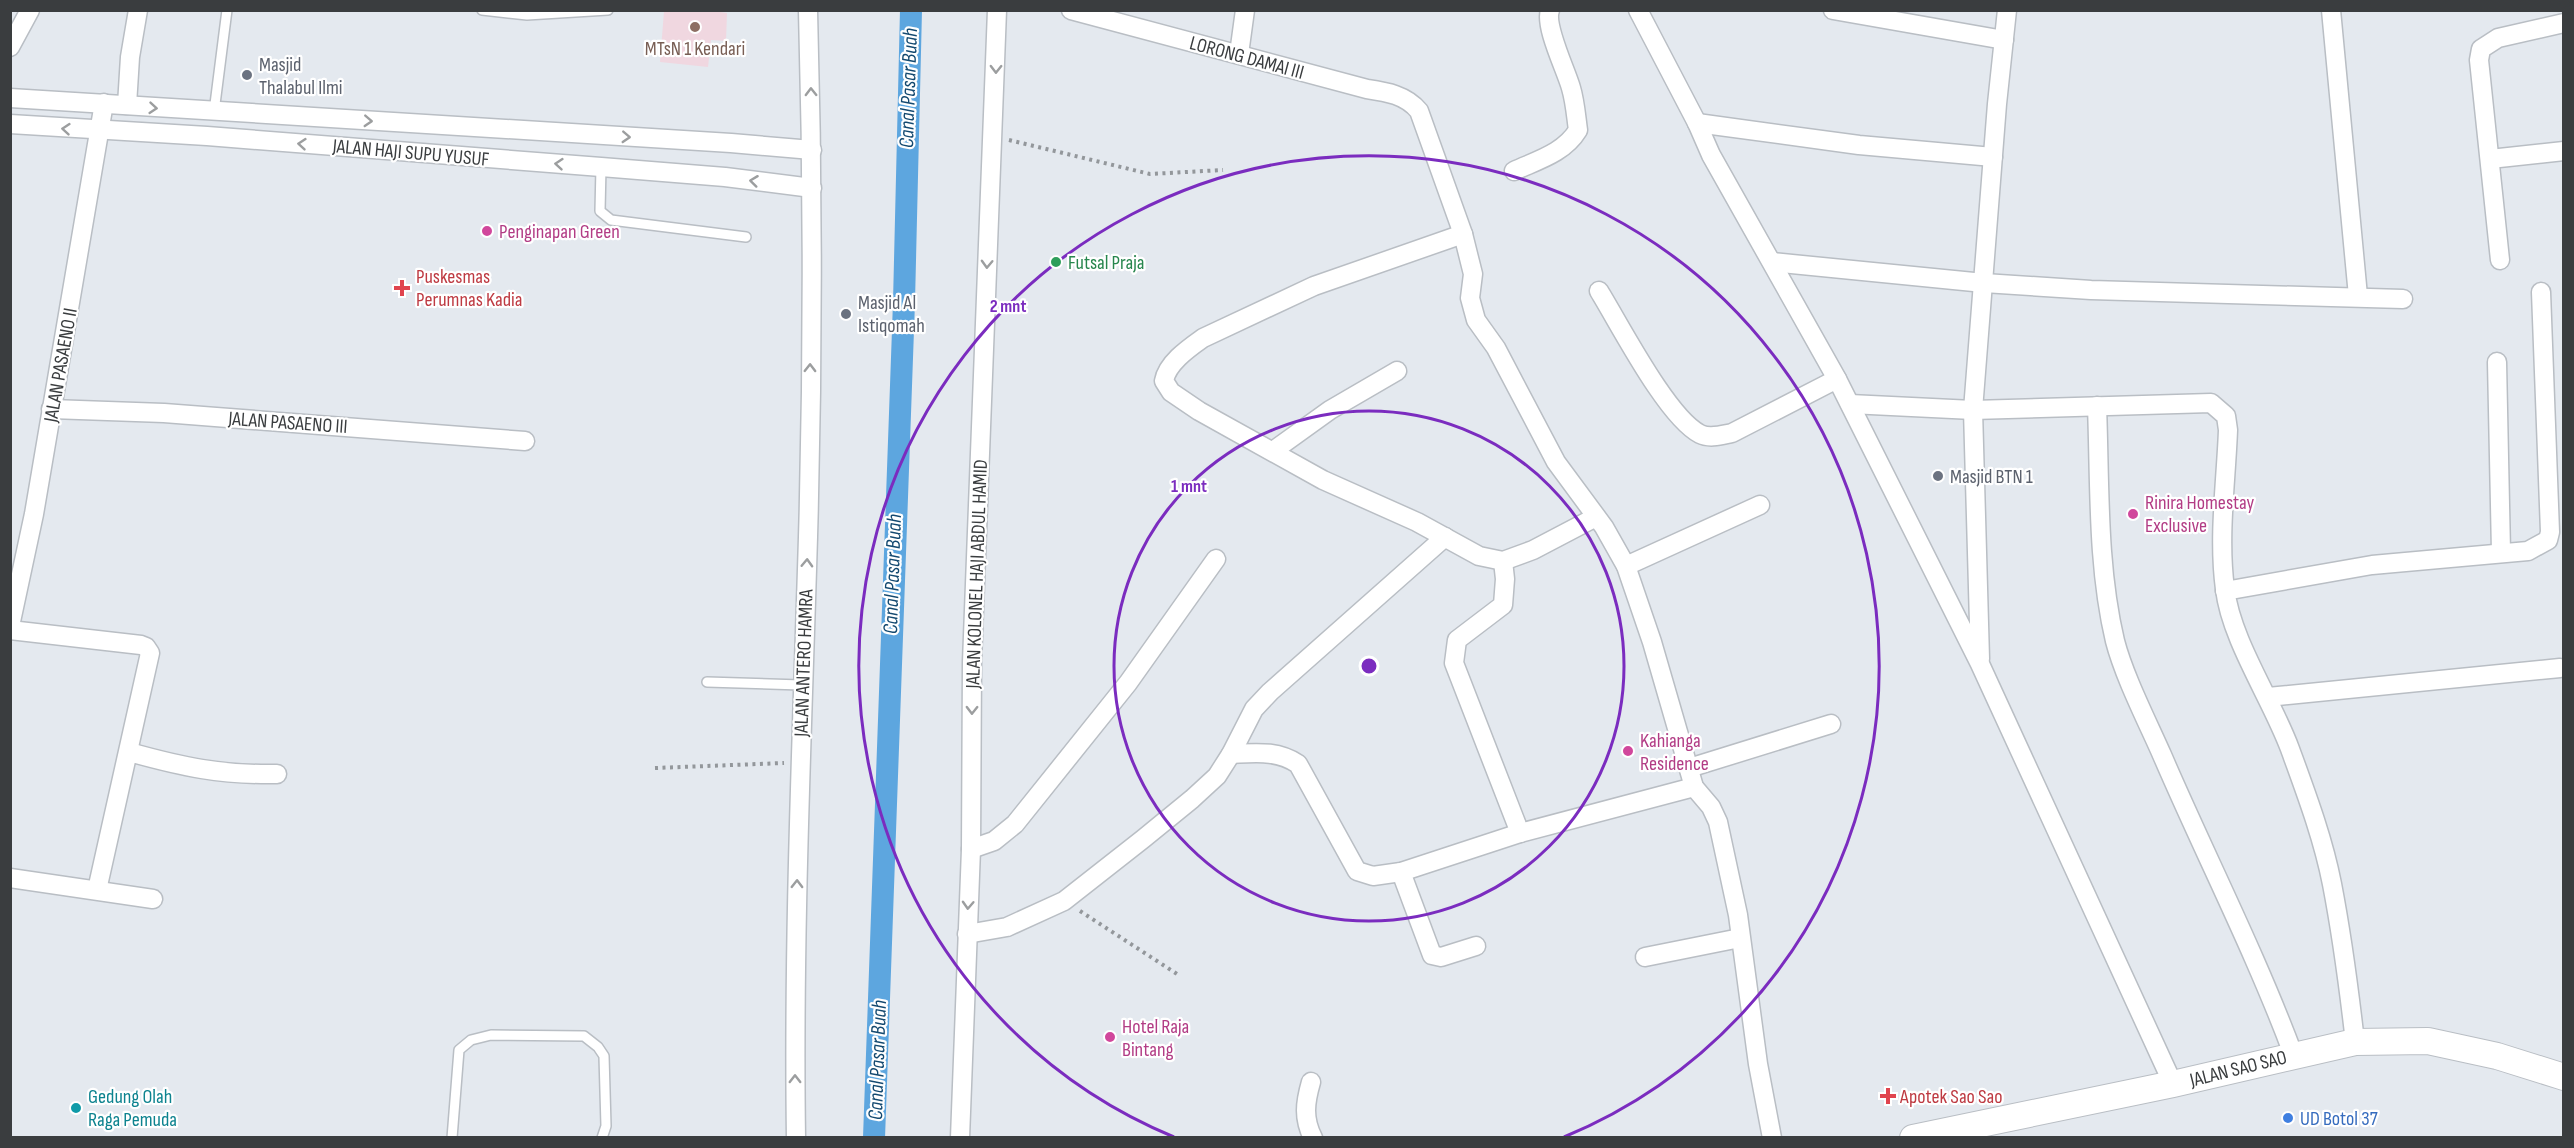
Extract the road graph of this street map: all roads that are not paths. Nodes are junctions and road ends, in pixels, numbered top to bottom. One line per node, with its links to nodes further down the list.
1 (30, 10): 17 (street)
2 (138, 10): 21 (street)
3 (227, 10): 22 (lane)
4 (482, 10): 5 (lane)
5 (608, 10)
6 (808, 10): 26 (street, JALAN ANTERO HAMRA, one-way to 6)
7 (997, 10): 72 (street, JALAN KOLONEL HAJI ABDUL HAMID, one-way to 72)
8 (1071, 10): 18 (street, LORONG DAMAI III)
9 (1245, 10): 18 (street)
10 (1550, 10): 31 (street)
11 (1638, 10): 23 (street)
12 (1833, 10): 16 (street)
13 (2007, 10): 16 (street)
14 (2331, 10): 40 (street)
15 (2564, 23): 29 (street)
16 (2004, 40): 28 (street)
17 (10, 47)
18 (1239, 54): 33 (street, LORONG DAMAI III)
19 (10, 98): 20 (street, JALAN HAJI SUPU YUSUF)
20 (104, 103): 21 (street, JALAN HAJI SUPU YUSUF); 25 (street, JALAN PASAENO II)
21 (127, 105): 22 (street, JALAN HAJI SUPU YUSUF, one-way to 22)
22 (214, 112): 26 (street, JALAN HAJI SUPU YUSUF, one-way to 26)
23 (1697, 123): 28 (street); 36 (street)
24 (10, 124): 25 (street, JALAN HAJI SUPU YUSUF, one-way to 24)
25 (99, 131): 30 (street, JALAN HAJI SUPU YUSUF, one-way to 25); 47 (street, JALAN PASAENO II)
26 (812, 150): 32 (street, JALAN ANTERO HAMRA)
27 (2564, 151): 29 (street)
28 (1993, 157): 37 (street)
29 (2490, 159): 35 (street)
30 (601, 167): 32 (street, JALAN HAJI SUPU YUSUF, one-way to 30); 34 (lane)
31 (1514, 171)
32 (812, 188): 63 (street, JALAN ANTERO HAMRA, one-way to 32)
33 (1463, 234): 50 (street); 52 (street)
34 (746, 237)
35 (2500, 260)
36 (1772, 262): 37 (street); 44 (street)
37 (1984, 283): 40 (street); 48 (street)
38 (1599, 291): 44 (street)
39 (2541, 292): 54 (street)
40 (2358, 296): 41 (street)
41 (2403, 299)
42 (2497, 362): 54 (street)
43 (1396, 371): 50 (street)
44 (1837, 379): 45 (street)
45 (1850, 404): 48 (street); 60 (street)
46 (2097, 406): 48 (street); 58 (street); 82 (street)
47 (51, 409): 49 (street, JALAN PASAENO III); 59 (street, JALAN PASAENO II)
48 (1973, 410): 60 (street)
49 (525, 441)
50 (1273, 451): 53 (street)
51 (1760, 505): 57 (street)
52 (1596, 517): 56 (street); 57 (street)
53 (1445, 537): 56 (street); 67 (street)
54 (2501, 552): 58 (street)
55 (1216, 559): 72 (street)
56 (1503, 561): 71 (street)
57 (1626, 566): 68 (street)
58 (2225, 591): 64 (street)
59 (10, 628): 66 (street)
60 (1980, 664): 85 (street)
61 (2560, 668): 64 (street)
62 (707, 682): 63 (lane)
63 (801, 685): 88 (street, JALAN ANTERO HAMRA, one-way to 63)
64 (2268, 698): 81 (street)
65 (1831, 723): 68 (street)
66 (129, 752): 69 (street); 75 (street)
67 (1231, 754): 73 (street); 77 (street)
68 (1689, 768): 70 (street)
69 (277, 774)
70 (1694, 787): 71 (street); 78 (street)
71 (1520, 833): 73 (street)
72 (971, 849): 77 (street, JALAN KOLONEL HAJI ABDUL HAMID, one-way to 77)
73 (1401, 872): 79 (street)
74 (10, 878): 75 (street)
75 (97, 890): 76 (street)
76 (153, 899)
77 (967, 934): 89 (street, JALAN KOLONEL HAJI ABDUL HAMID)
78 (1740, 938): 80 (street); 91 (street)
79 (1476, 946)
80 (1644, 957)
81 (2355, 1042): 82 (street, JALAN SAO SAO); 83 (street, JALAN SAO SAO)
82 (2293, 1054): 85 (street, JALAN SAO SAO)
83 (2564, 1077)
84 (1311, 1082): 90 (street)
85 (2173, 1084): 92 (street, JALAN SAO SAO)
86 (452, 1137): 87 (lane)
87 (602, 1137)
88 (796, 1137)
89 (960, 1137)
90 (1313, 1137)
91 (1772, 1137)
92 (1913, 1137)

